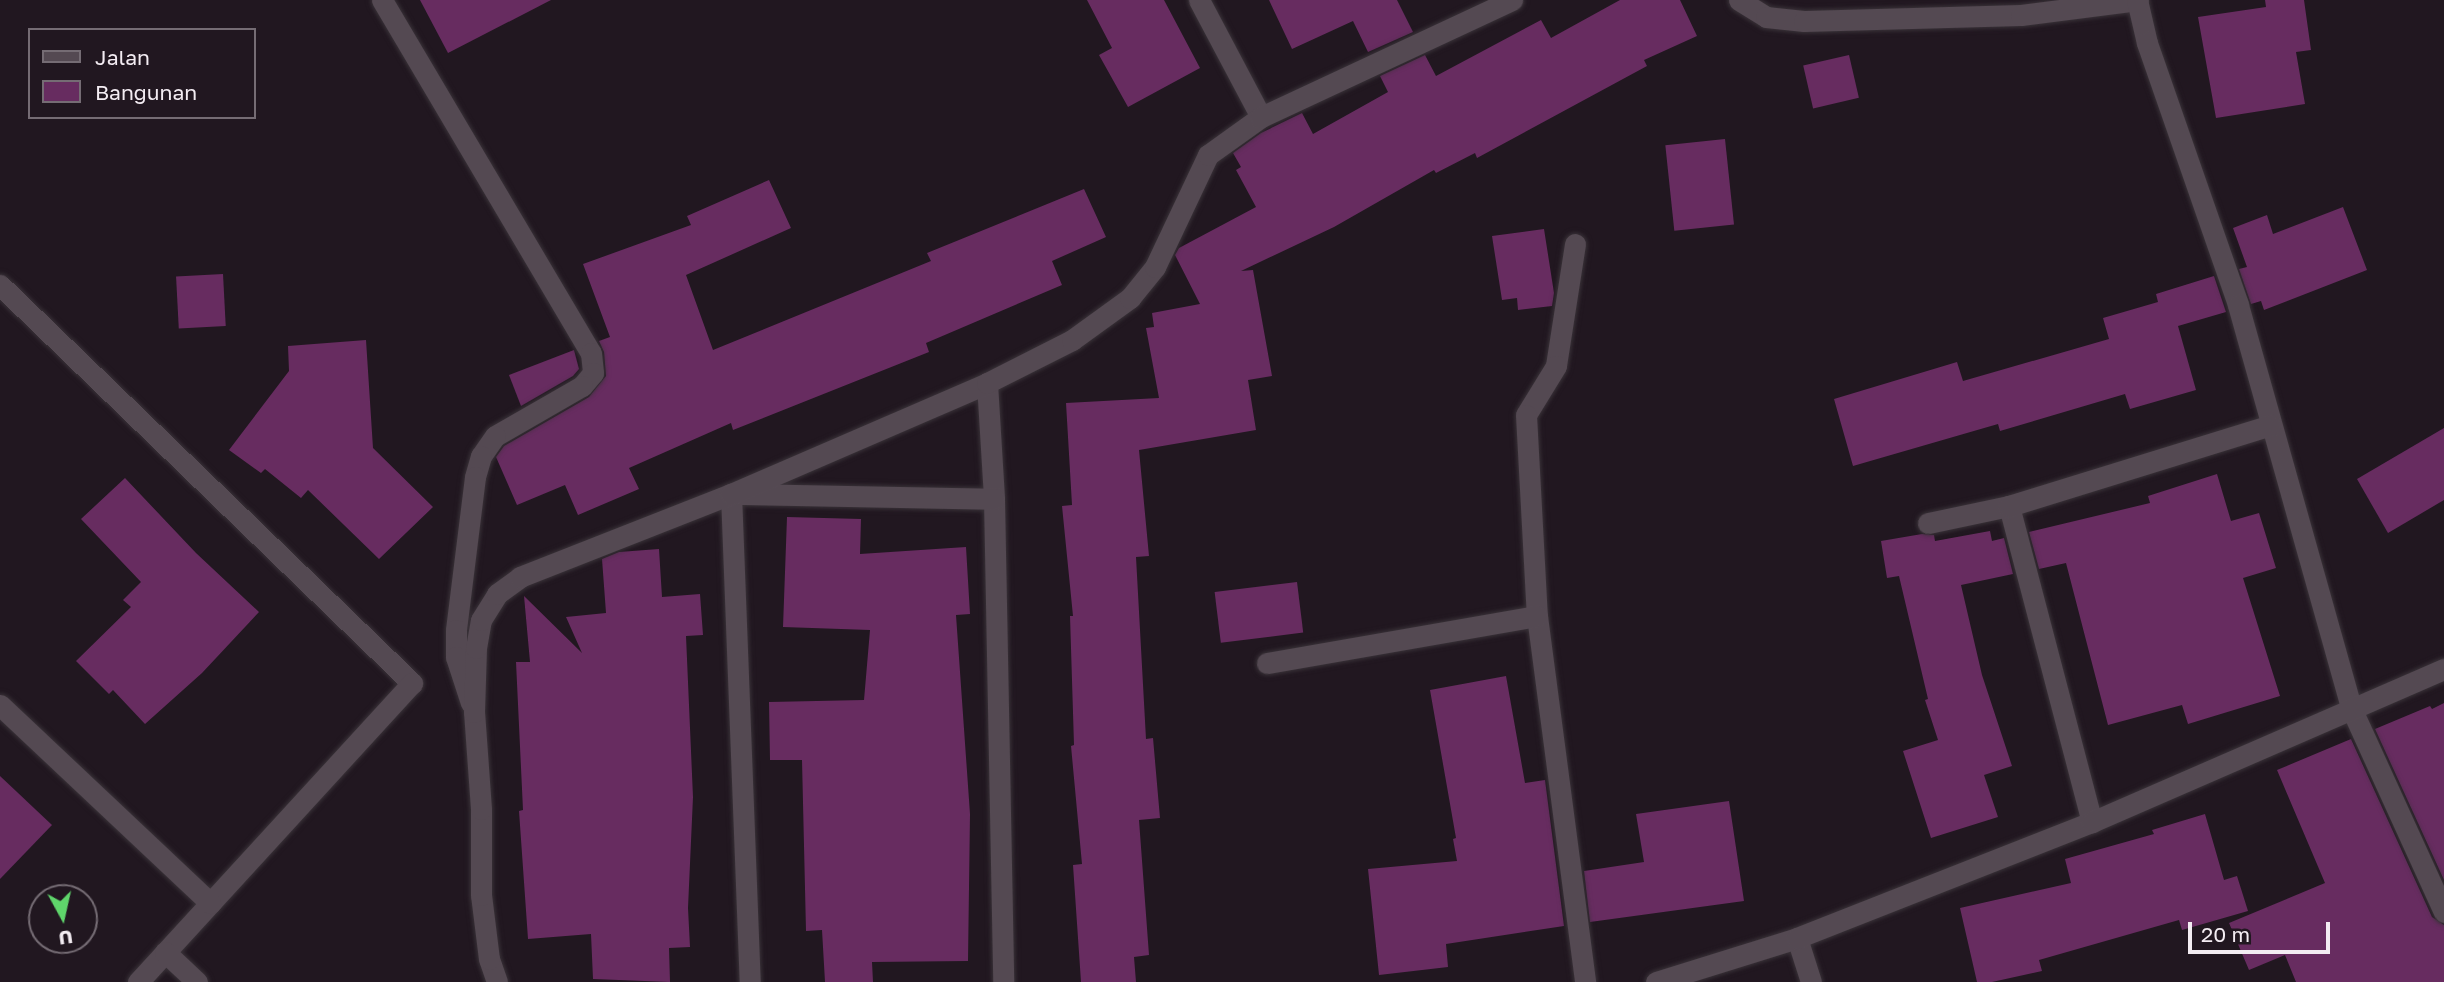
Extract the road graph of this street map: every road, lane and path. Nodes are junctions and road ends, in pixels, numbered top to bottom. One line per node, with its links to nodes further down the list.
1 (382, 0): 20 (street)
2 (1199, 0): 6 (street)
3 (1739, 0): 4 (street)
4 (2138, 0): 10 (street)
5 (1504, 1): 6 (street)
6 (1261, 117): 9 (street)
7 (1574, 244): 15 (street)
8 (0, 285): 22 (street)
9 (987, 383): 11 (street); 12 (street)
10 (2270, 425): 13 (street); 19 (street)
11 (731, 494): 12 (street); 20 (street); 29 (street)
12 (994, 499): 30 (street)
13 (2009, 506): 14 (street); 21 (street)
14 (1928, 523)
15 (1537, 616): 16 (street); 31 (street)
16 (1267, 663)
17 (2444, 669): 19 (street)
18 (0, 705): 22 (street)
19 (2352, 710): 21 (street); 23 (street)
20 (474, 712): 28 (street)
21 (2092, 822): 24 (street)
22 (210, 903): 25 (street)
23 (2444, 912)
24 (1797, 938): 32 (street); 33 (street)
25 (165, 952): 26 (street); 27 (street)
26 (138, 982)
27 (197, 982)
28 (496, 982)
29 (750, 982)
30 (1003, 982)
31 (1585, 982)
32 (1656, 982)
33 (1811, 982)

